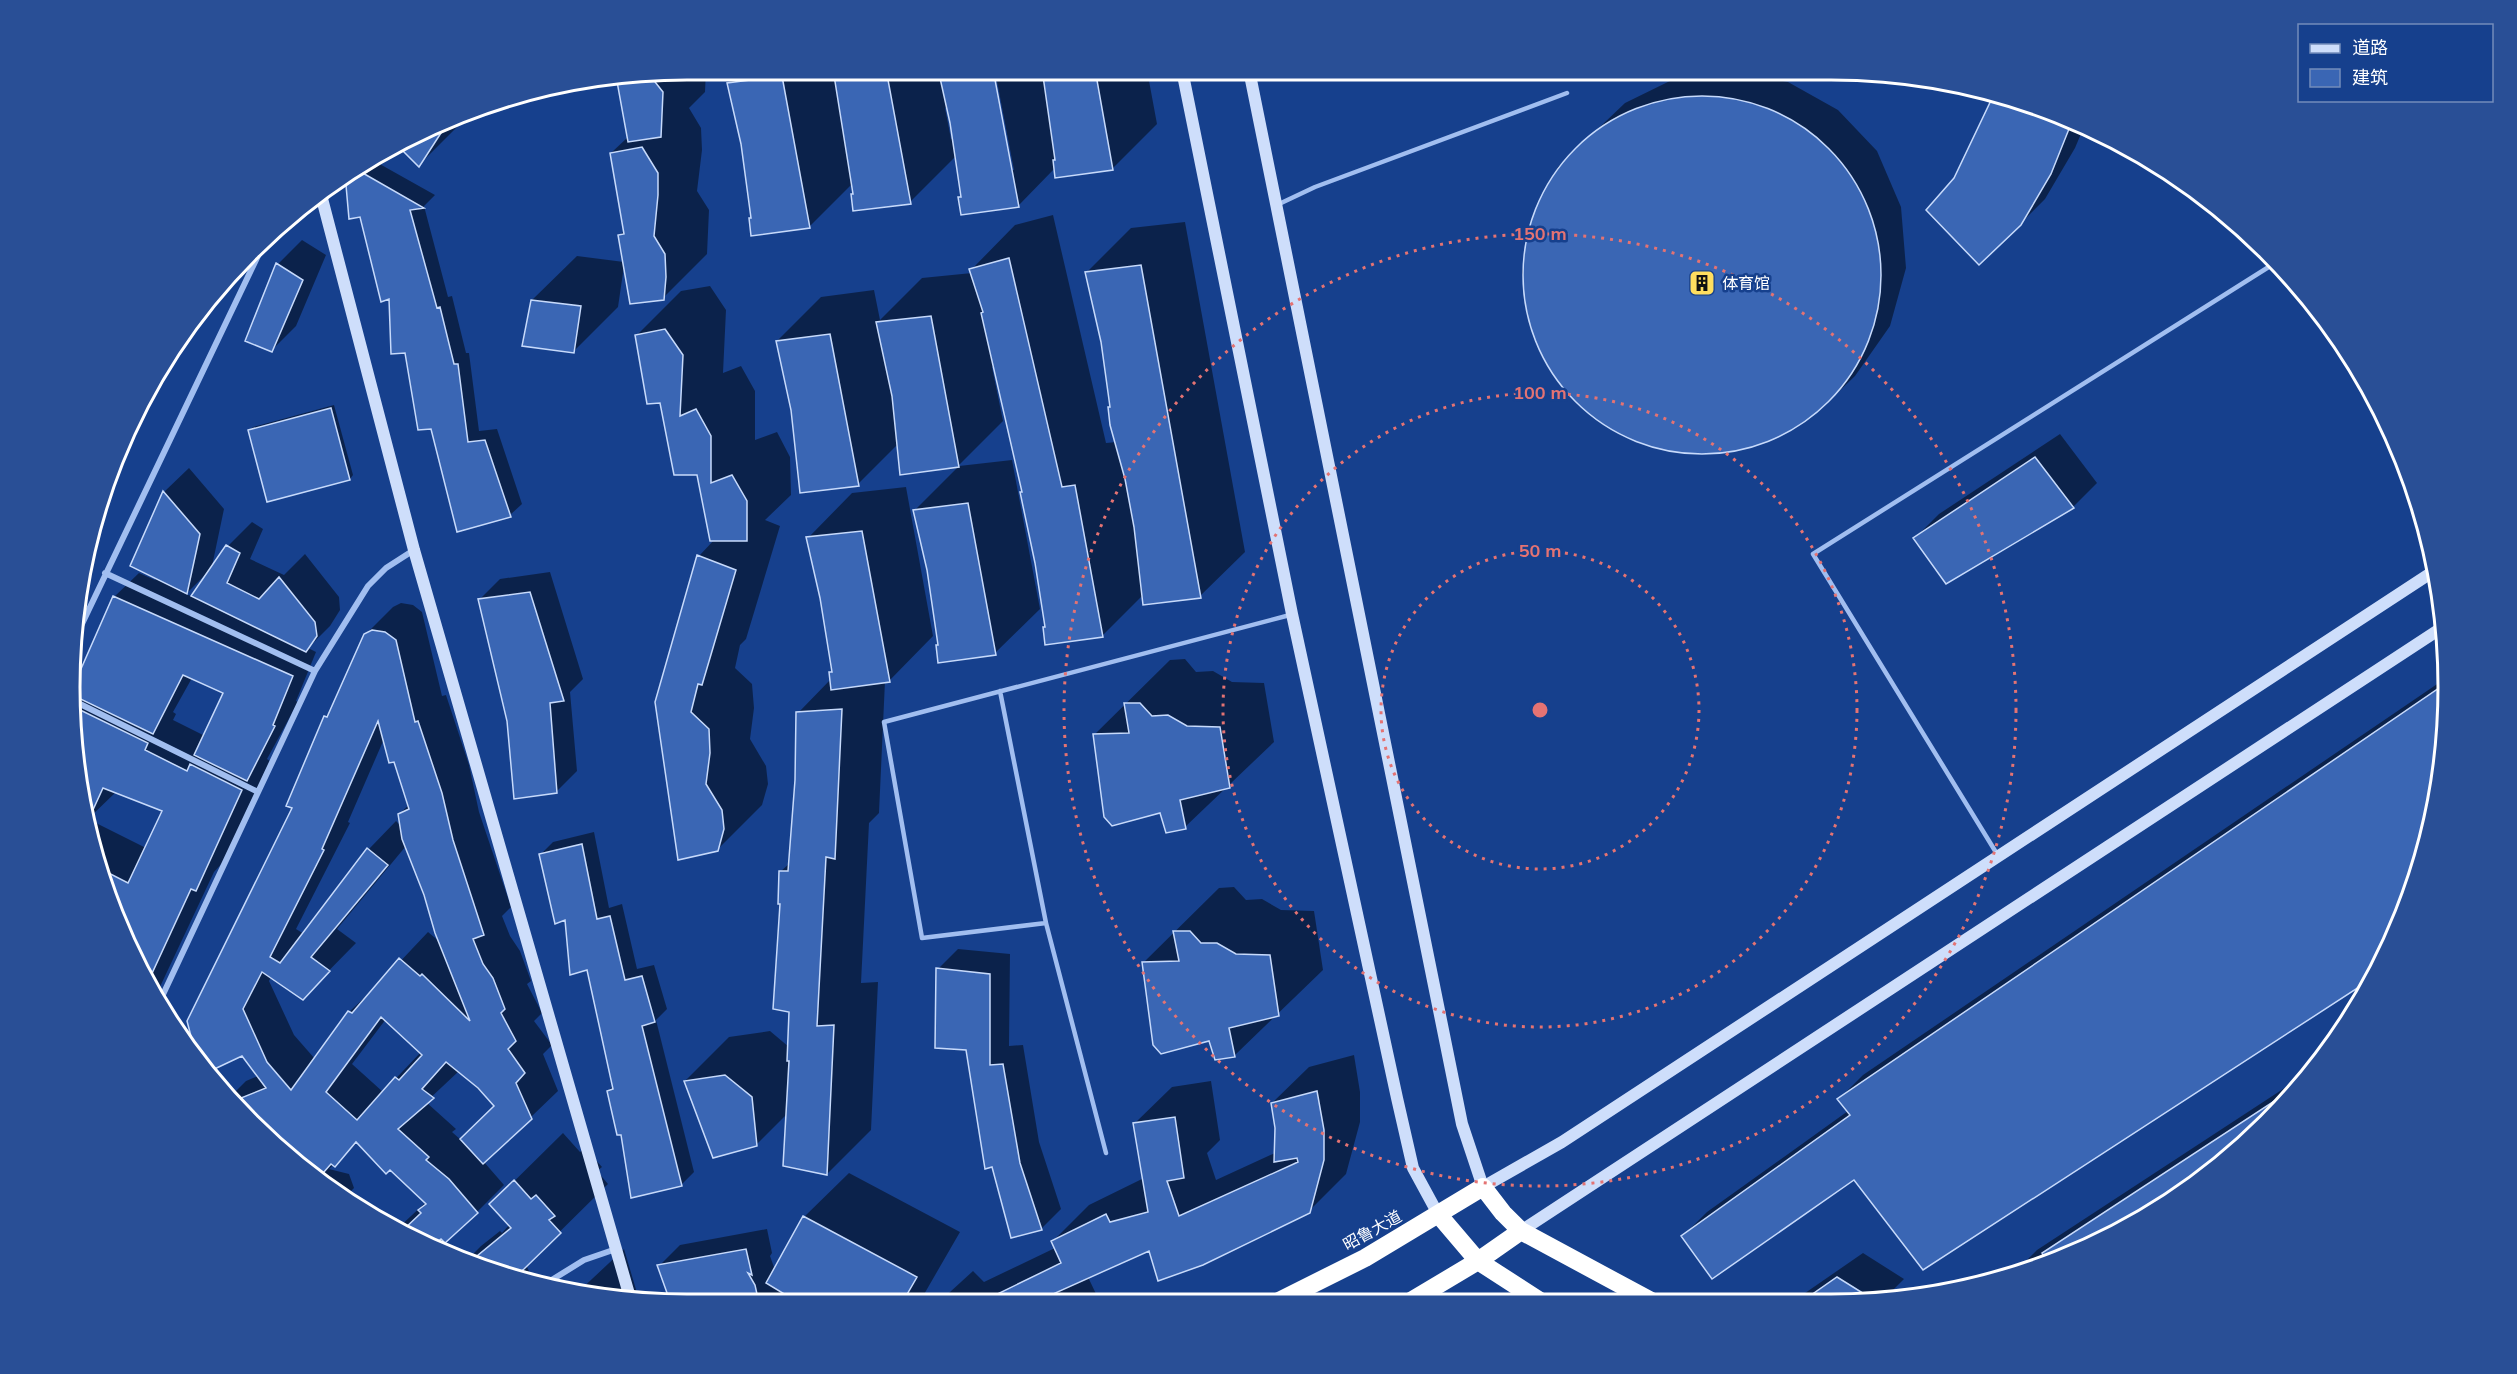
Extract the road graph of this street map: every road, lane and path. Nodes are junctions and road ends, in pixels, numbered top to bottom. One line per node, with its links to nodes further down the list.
1 (1184, 80): 11 (street)
2 (1251, 80): 5 (street)
3 (1567, 93): 5 (lane)
4 (323, 201): 8 (street)
5 (1276, 205): 22 (street)
6 (258, 256): 9 (street)
7 (2269, 267): 18 (lane)
8 (414, 550): 14 (street); 25 (street)
9 (105, 573): 12 (street); 14 (street)
10 (2427, 575): 18 (street)
11 (1292, 614): 15 (lane); 23 (street)
12 (84, 619)
13 (2435, 633): 24 (street)
14 (315, 671): 17 (street)
15 (1000, 691): 19 (lane); 19 (lane)
16 (80, 704): 17 (street)
17 (258, 792): 20 (street)
18 (1998, 856): 22 (street)
19 (1046, 923): 21 (lane)
20 (163, 994)
21 (1106, 1153)
22 (1483, 1187): 23 (highway, 昭鲁大道); 24 (highway)
23 (1438, 1214): 26 (highway); 29 (highway, 昭鲁大道)
24 (1521, 1231): 26 (highway); 32 (highway)
25 (617, 1249): 27 (street); 28 (street)
26 (1478, 1261): 30 (highway); 31 (highway)
27 (553, 1279)
28 (629, 1291)
29 (1293, 1294)
30 (1423, 1294)
31 (1529, 1294)
32 (1640, 1294)

